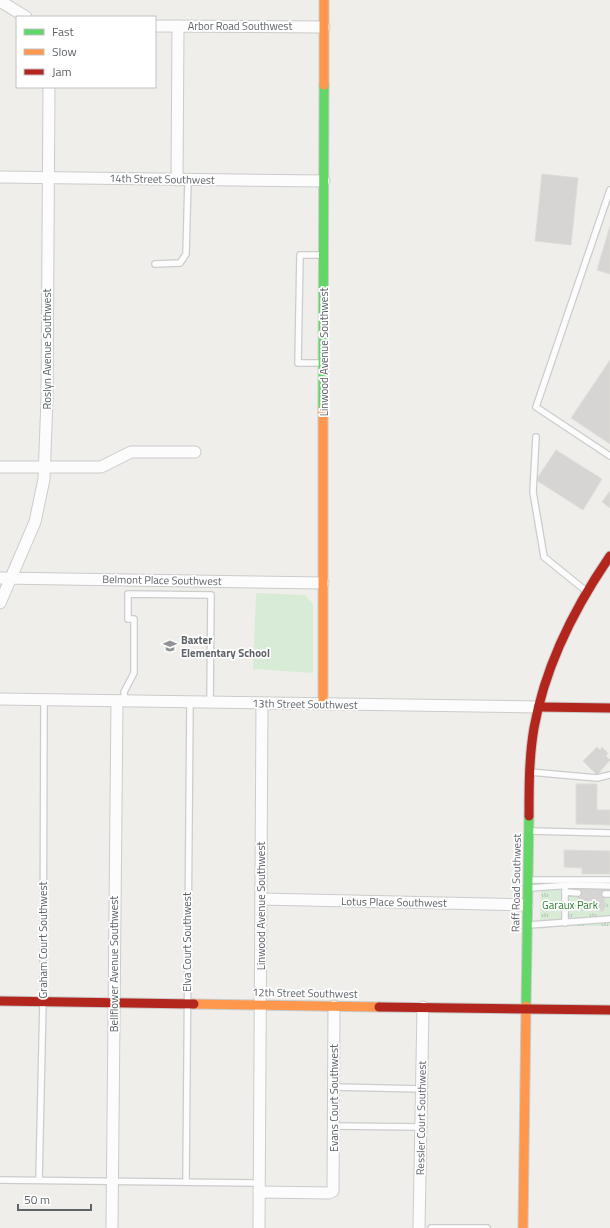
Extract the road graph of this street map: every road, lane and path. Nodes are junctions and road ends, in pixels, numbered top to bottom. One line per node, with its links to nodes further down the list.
1 (324, 0): 6 (street, Linwood Avenue Southwest)
2 (0, 1): 3 (street)
3 (24, 16)
4 (156, 26): 5 (street, Arbor Road Southwest)
5 (178, 26): 6 (street, Arbor Road Southwest); 10 (street)
6 (324, 27): 11 (street, Linwood Avenue Southwest)
7 (49, 88): 9 (street, Roslyn Avenue Southwest)
8 (0, 177): 9 (street, 14th Street Southwest)
9 (47, 178): 10 (street, 14th Street Southwest); 20 (street, Roslyn Avenue Southwest)
10 (182, 180): 11 (street, 14th Street Southwest); 14 (lane)
11 (324, 181): 13 (street, Linwood Avenue Southwest)
12 (610, 190): 18 (lane)
13 (324, 254): 15 (street, Linwood Avenue Southwest); 15 (lane)
14 (155, 264)
15 (324, 363): 23 (street, Linwood Avenue Southwest)
16 (536, 437): 24 (lane)
17 (195, 452): 20 (street)
18 (610, 456)
19 (0, 468): 20 (street)
20 (45, 468): 22 (street, Roslyn Avenue Southwest)
21 (610, 556): 24 (street, Raff Road Southwest)
22 (5, 578): 23 (street, Belmont Place Southwest); 25 (street, Roslyn Avenue Southwest)
23 (323, 583): 32 (street, Linwood Avenue Southwest)
24 (587, 591): 33 (street, Raff Road Southwest)
25 (0, 603)
26 (0, 699): 27 (street, 13th Street Southwest)
27 (44, 699): 28 (street, 13th Street Southwest); 50 (lane, Graham Court Southwest)
28 (121, 701): 29 (street, 13th Street Southwest); 30 (lane); 51 (street, Bellflower Avenue Southwest)
29 (190, 702): 30 (street, 13th Street Southwest); 52 (lane, Elva Court Southwest)
30 (210, 703): 31 (street, 13th Street Southwest)
31 (262, 703): 32 (street, 13th Street Southwest); 44 (street, Linwood Avenue Southwest)
32 (323, 704): 33 (street, 13th Street Southwest)
33 (538, 707): 34 (street, 13th Street Southwest); 35 (street, Raff Road Southwest)
34 (610, 708)
35 (530, 772): 36 (lane); 37 (street, Raff Road Southwest)
36 (610, 775)
37 (528, 831): 38 (lane); 40 (street, Raff Road Southwest)
38 (610, 833)
39 (610, 880): 40 (lane)
40 (527, 884): 42 (lane); 45 (street, Raff Road Southwest)
41 (610, 886): 42 (lane)
42 (565, 890): 43 (lane); 47 (lane)
43 (578, 893)
44 (261, 899): 45 (street, Lotus Place Southwest); 53 (street, Linwood Avenue Southwest)
45 (527, 905): 48 (street, Raff Road Southwest)
46 (610, 919): 47 (lane)
47 (565, 923): 48 (lane)
48 (527, 926): 56 (street, Raff Road Southwest)
49 (0, 1001): 50 (street, 12th Street Southwest)
50 (43, 1002): 51 (street, 12th Street Southwest); 63 (lane, Graham Court Southwest)
51 (114, 1003): 52 (street, 12th Street Southwest); 64 (street, Bellflower Avenue Southwest)
52 (187, 1004): 53 (street, 12th Street Southwest); 65 (lane, Elva Court Southwest)
53 (260, 1005): 54 (street, 12th Street Southwest); 66 (street, Linwood Avenue Southwest)
54 (334, 1006): 55 (street, 12th Street Southwest); 58 (street, Evans Court Southwest)
55 (423, 1007): 56 (street, 12th Street Southwest); 59 (street, Ressler Court Southwest)
56 (526, 1009): 57 (street, 12th Street Southwest); 72 (street, Raff Road Southwest)
57 (610, 1010)
58 (334, 1087): 59 (lane); 60 (street, Evans Court Southwest)
59 (422, 1089): 61 (street, Ressler Court Southwest)
60 (334, 1126): 61 (lane); 66 (street, Evans Court Southwest)
61 (421, 1127): 69 (street, Ressler Court Southwest)
62 (0, 1180): 63 (lane)
63 (39, 1180): 64 (lane)
64 (112, 1181): 65 (lane); 67 (street, Bellflower Avenue Southwest)
65 (186, 1182): 66 (lane)
66 (259, 1188): 68 (street, Linwood Avenue Southwest)
67 (112, 1228)
68 (258, 1228)
69 (419, 1228)
70 (431, 1228): 71 (lane)
71 (486, 1228)
72 (522, 1228)

